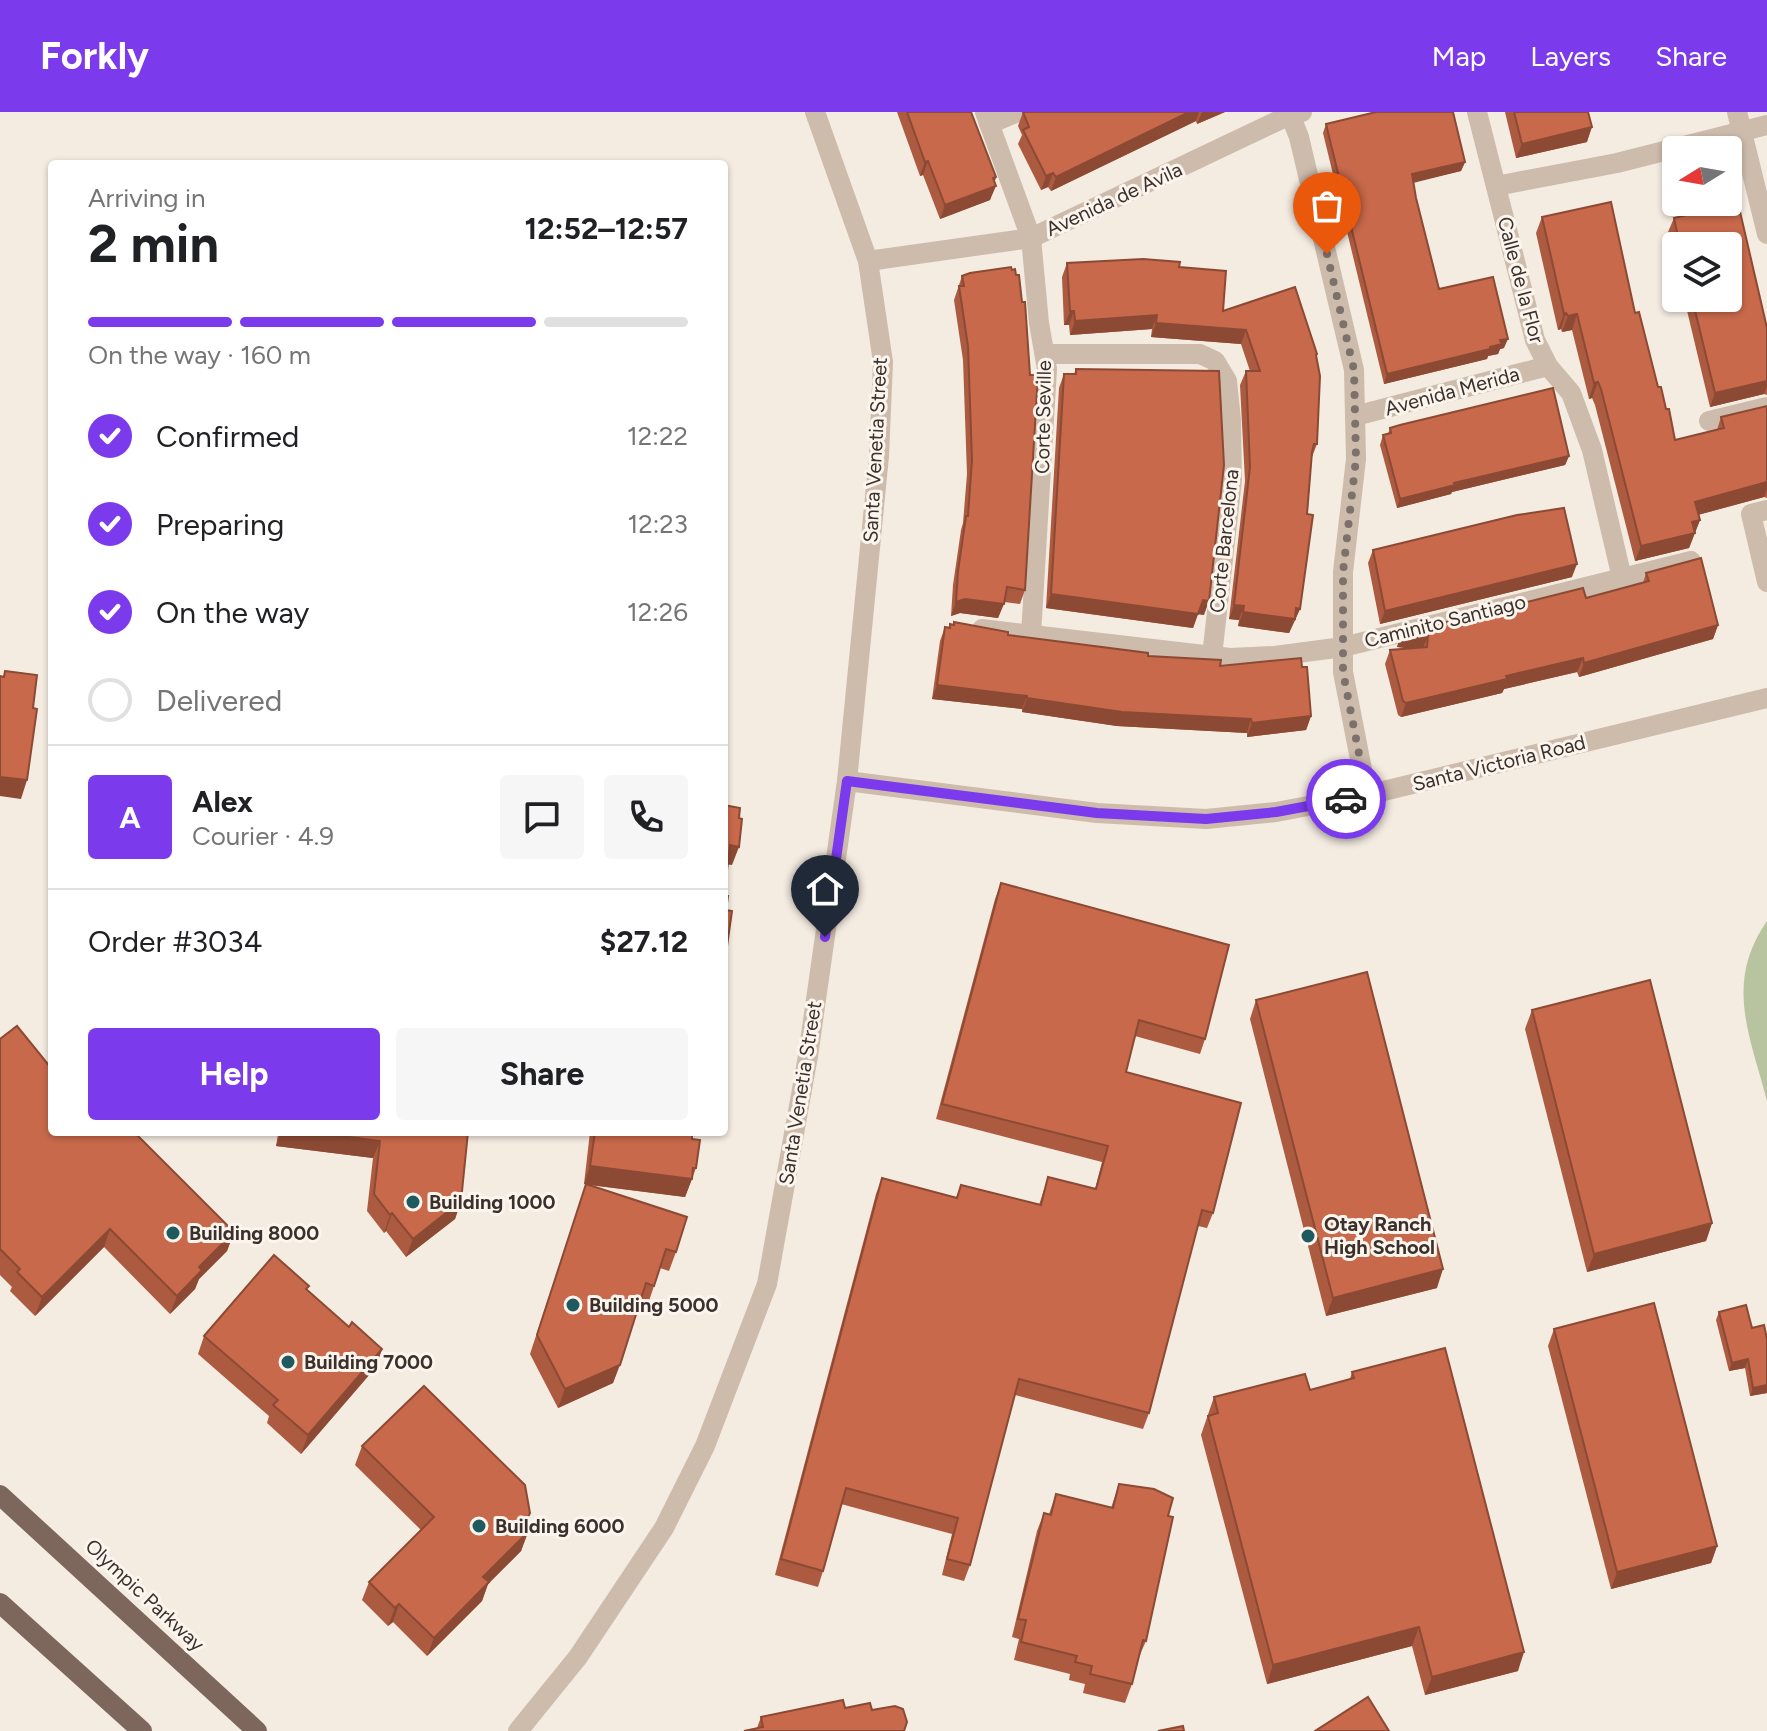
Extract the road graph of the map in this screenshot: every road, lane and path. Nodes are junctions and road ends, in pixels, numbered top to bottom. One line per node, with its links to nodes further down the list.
1 (815, 112): 11 (street, Santa Venetia Street)
2 (1018, 112): 5 (street)
3 (1477, 112): 8 (street, Calle de la Flor)
4 (1294, 113): 10 (street, Avenida de Avila); 15 (street)
5 (987, 118): 10 (street, Corte Seville)
6 (1739, 122): 7 (street); 8 (street); 9 (street)
7 (1767, 125)
8 (1496, 186): 13 (street, Calle de la Flor)
9 (1767, 234)
10 (1031, 238): 11 (street, Avenida de Avila); 12 (street, Corte Seville)
11 (868, 261): 26 (street, Santa Venetia Street)
12 (1045, 354): 22 (street, Corte Seville); 24 (street, Corte Barcelona)
13 (1548, 366): 15 (street, Avenida Merida); 19 (street, Calle de la Flor)
14 (1767, 407): 16 (street)
15 (1355, 416): 23 (street)
16 (1709, 421)
17 (1759, 512): 20 (street)
18 (1691, 561): 19 (street, Caminito Santiago)
19 (1622, 578): 23 (street, Caminito Santiago)
20 (1767, 582)
21 (958, 626): 22 (street, Caminito Santiago)
22 (1031, 635): 24 (street, Caminito Santiago)
23 (1343, 647): 24 (street, Caminito Santiago); 27 (street)
24 (1212, 656)
25 (1767, 698): 27 (street, Santa Victoria Road)
26 (847, 781): 27 (street, Santa Victoria Road); 32 (street, Santa Venetia Street)
27 (1367, 795)
28 (0, 1495): 31 (main road, Olympic Parkway)
29 (0, 1603): 30 (main road)
30 (142, 1731)
31 (257, 1731)
32 (518, 1731)

